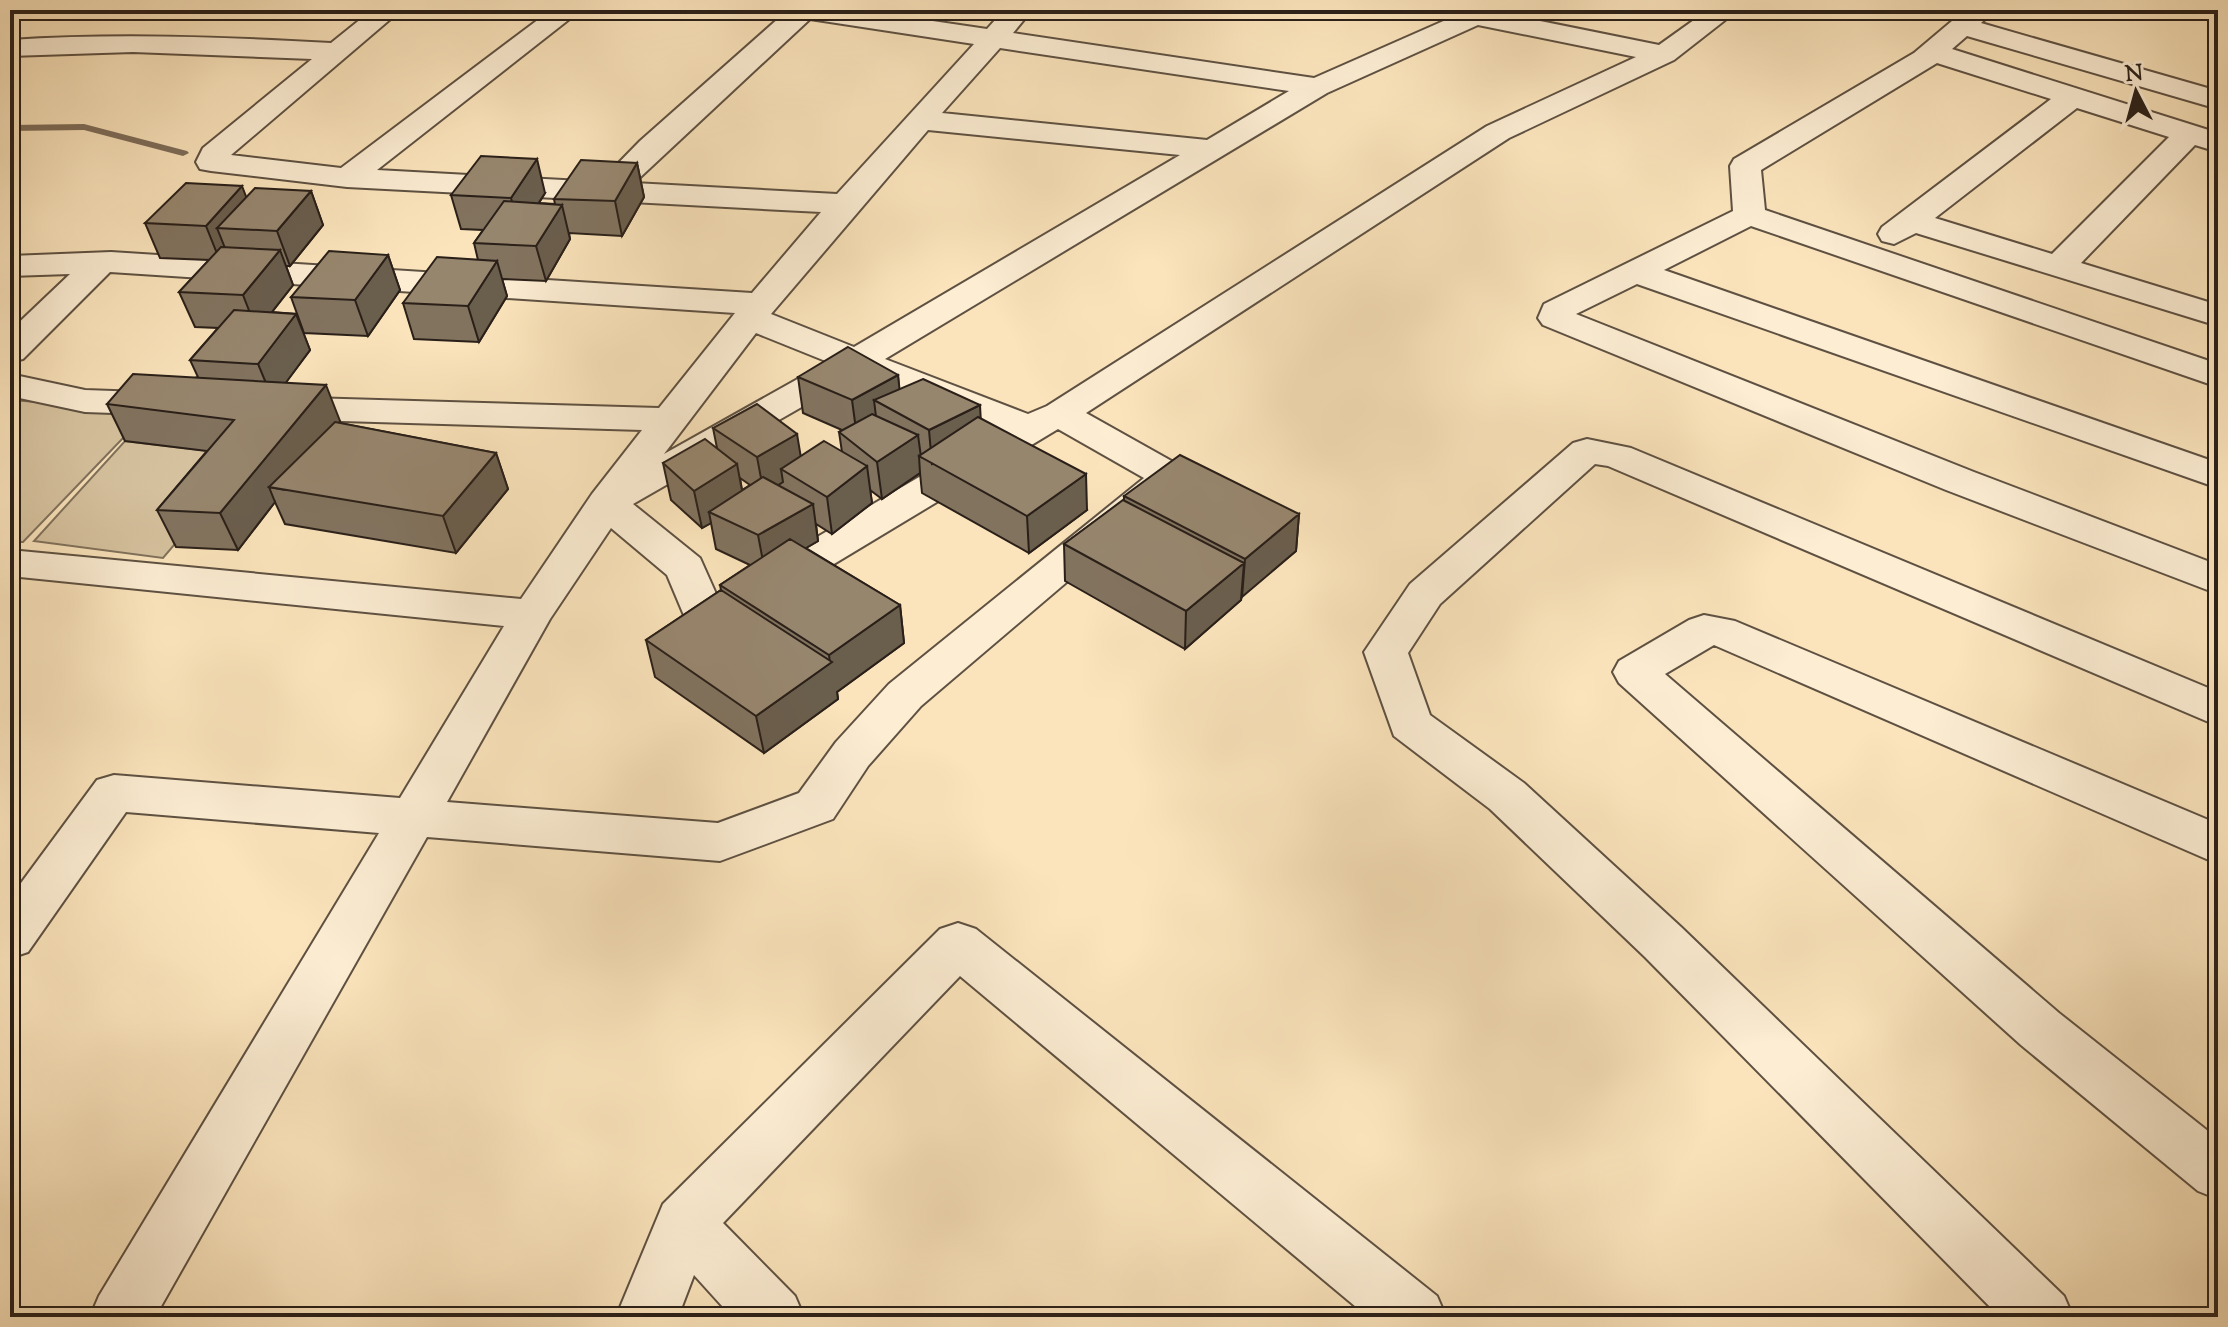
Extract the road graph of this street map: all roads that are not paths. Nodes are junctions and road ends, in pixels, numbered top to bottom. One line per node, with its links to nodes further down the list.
1 (388, 10): 11 (street)
2 (568, 10): 20 (street)
3 (804, 10): 9 (street); 21 (street)
4 (1019, 10): 9 (street)
5 (1440, 10): 7 (street)
6 (1725, 10): 13 (street)
7 (1486, 13): 13 (street); 14 (street)
8 (1972, 19): 12 (street); 16 (street)
9 (997, 38): 14 (street); 17 (street)
10 (10, 48): 11 (street)
11 (338, 52): 20 (street)
12 (1932, 52): 15 (street); 23 (street)
13 (1664, 54): 37 (street)
14 (1317, 87): 19 (street)
15 (2073, 97): 18 (street); 24 (street)
16 (2218, 100)
17 (921, 120): 19 (street); 22 (street)
18 (2204, 138): 28 (street)
19 (1208, 149): 33 (street)
20 (347, 178): 21 (street)
21 (611, 189): 22 (street)
22 (845, 204): 30 (street)
23 (1749, 215): 25 (street); 29 (street)
24 (1912, 221): 25 (street); 28 (street)
25 (1867, 255): 34 (street)
26 (101, 262): 27 (street); 30 (street); 32 (street)
27 (10, 266)
28 (2058, 267): 31 (street)
29 (1633, 271): 38 (street); 41 (street)
30 (754, 311): 33 (street); 36 (street)
31 (2218, 316)
32 (10, 351)
33 (858, 360): 37 (street); 39 (street)
34 (2218, 376)
35 (10, 385): 36 (street)
36 (668, 420): 39 (street)
37 (1046, 420): 39 (street); 44 (street)
38 (2218, 476)
39 (606, 503): 42 (street)
40 (10, 563): 42 (street)
41 (2218, 580)
42 (532, 614): 44 (street)
43 (2218, 710): 53 (street)
44 (413, 814): 46 (street); 49 (street)
45 (2218, 845): 47 (street)
46 (10, 937)
47 (2218, 1173)
48 (684, 1223): 50 (street); 51 (street); 52 (street)
49 (121, 1317)
50 (647, 1317)
51 (773, 1317)
52 (1415, 1317)
53 (2042, 1317)

